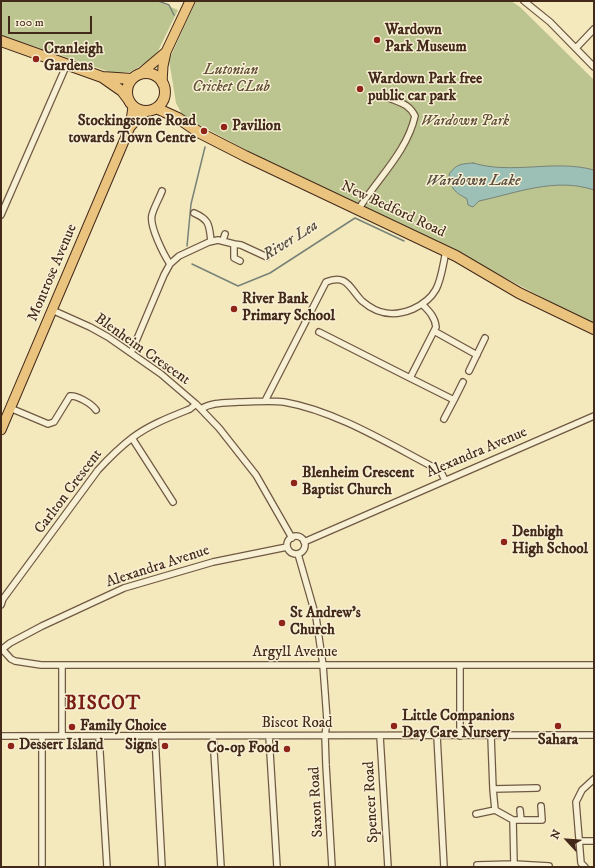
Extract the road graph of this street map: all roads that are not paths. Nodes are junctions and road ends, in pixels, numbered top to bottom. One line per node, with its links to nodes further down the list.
1 (190, 1): 6 (main road)
2 (524, 1): 5 (street)
3 (594, 29): 5 (street)
4 (1, 41): 7 (highway)
5 (576, 48): 8 (street)
6 (166, 52): 9 (main road); 11 (main road)
7 (67, 63): 10 (highway); 20 (street)
8 (594, 66)
9 (136, 76): 10 (highway); 11 (highway); 13 (highway)
10 (102, 77): 13 (highway)
11 (163, 88): 14 (highway); 15 (highway, New Bedford Road)
12 (389, 98): 18 (street)
13 (130, 103): 14 (highway); 16 (main road, Montrose Avenue)
14 (151, 110): 15 (highway, New Bedford Road); 16 (main road, Montrose Avenue)
15 (178, 118): 18 (highway, New Bedford Road)
16 (130, 127): 30 (main road, Montrose Avenue)
17 (162, 191): 28 (street)
18 (358, 210): 25 (highway, New Bedford Road)
19 (194, 213): 23 (street)
20 (1, 215)
21 (225, 234): 22 (street)
22 (223, 240): 23 (street); 24 (street)
23 (211, 241): 28 (street)
24 (234, 244): 26 (street); 27 (street)
25 (446, 251): 29 (street); 31 (highway, New Bedford Road)
26 (267, 257)
27 (240, 261)
28 (170, 264): 35 (street)
29 (422, 304): 32 (street); 41 (street)
30 (52, 310): 35 (street, Blenheim Crescent); 45 (main road, Montrose Avenue)
31 (594, 329)
32 (434, 331): 36 (street); 38 (street)
33 (319, 332): 38 (street)
34 (486, 338): 36 (street)
35 (130, 353): 42 (street, Blenheim Crescent)
36 (477, 355): 37 (street)
37 (469, 371)
38 (410, 378): 40 (street)
39 (463, 382): 40 (street)
40 (454, 400): 47 (street)
41 (265, 401): 43 (street); 50 (street)
42 (196, 404): 43 (street, Blenheim Crescent); 49 (street, Carlton Crescent)
43 (200, 409): 52 (street, Blenheim Crescent)
44 (96, 410): 45 (street)
45 (6, 413): 48 (main road, Montrose Avenue)
46 (594, 416): 50 (street, Alexandra Avenue)
47 (444, 419)
48 (1, 430)
49 (132, 438): 51 (street); 56 (street, Carlton Crescent)
50 (445, 480): 53 (street, Alexandra Avenue)
51 (173, 502)
52 (292, 538): 53 (street); 54 (street)
53 (304, 542): 55 (street)
54 (287, 547): 55 (street); 57 (street, Alexandra Avenue)
55 (298, 554): 58 (street)
56 (1, 605)
57 (2, 647): 61 (street, Argyll Avenue)
58 (322, 665): 59 (street, Argyll Avenue); 61 (street, Argyll Avenue); 69 (street)
59 (460, 665): 60 (street, Argyll Avenue); 72 (street)
60 (594, 665)
61 (62, 666): 64 (street)
62 (1, 736): 63 (street, Biscot Road)
63 (42, 736): 64 (street, Biscot Road); 89 (street)
64 (62, 736): 65 (street, Biscot Road)
65 (99, 736): 66 (street, Biscot Road); 90 (street)
66 (155, 736): 67 (street, Biscot Road); 91 (street)
67 (213, 736): 68 (street, Biscot Road); 92 (street)
68 (269, 736): 69 (street, Biscot Road); 93 (street)
69 (325, 736): 70 (street, Biscot Road); 94 (street, Saxon Road)
70 (380, 736): 71 (street, Biscot Road); 95 (street, Spencer Road)
71 (436, 736): 72 (street, Biscot Road); 96 (street)
72 (460, 736): 73 (street, Biscot Road)
73 (491, 736): 74 (street, Biscot Road); 77 (street)
74 (594, 736)
75 (594, 779): 84 (street)
76 (537, 788): 77 (street)
77 (492, 789): 79 (street)
78 (541, 806): 83 (street)
79 (495, 810): 81 (street); 82 (street)
80 (520, 810): 83 (street)
81 (476, 814)
82 (513, 820): 83 (street); 86 (street)
83 (521, 820)
84 (579, 841): 85 (street); 97 (street)
85 (594, 841)
86 (514, 864): 87 (street); 88 (street)
87 (477, 865)
88 (549, 866)
89 (42, 867)
90 (107, 867)
91 (162, 867)
92 (221, 867)
93 (277, 867)
94 (332, 867)
95 (388, 867)
96 (444, 867)
97 (585, 867)

